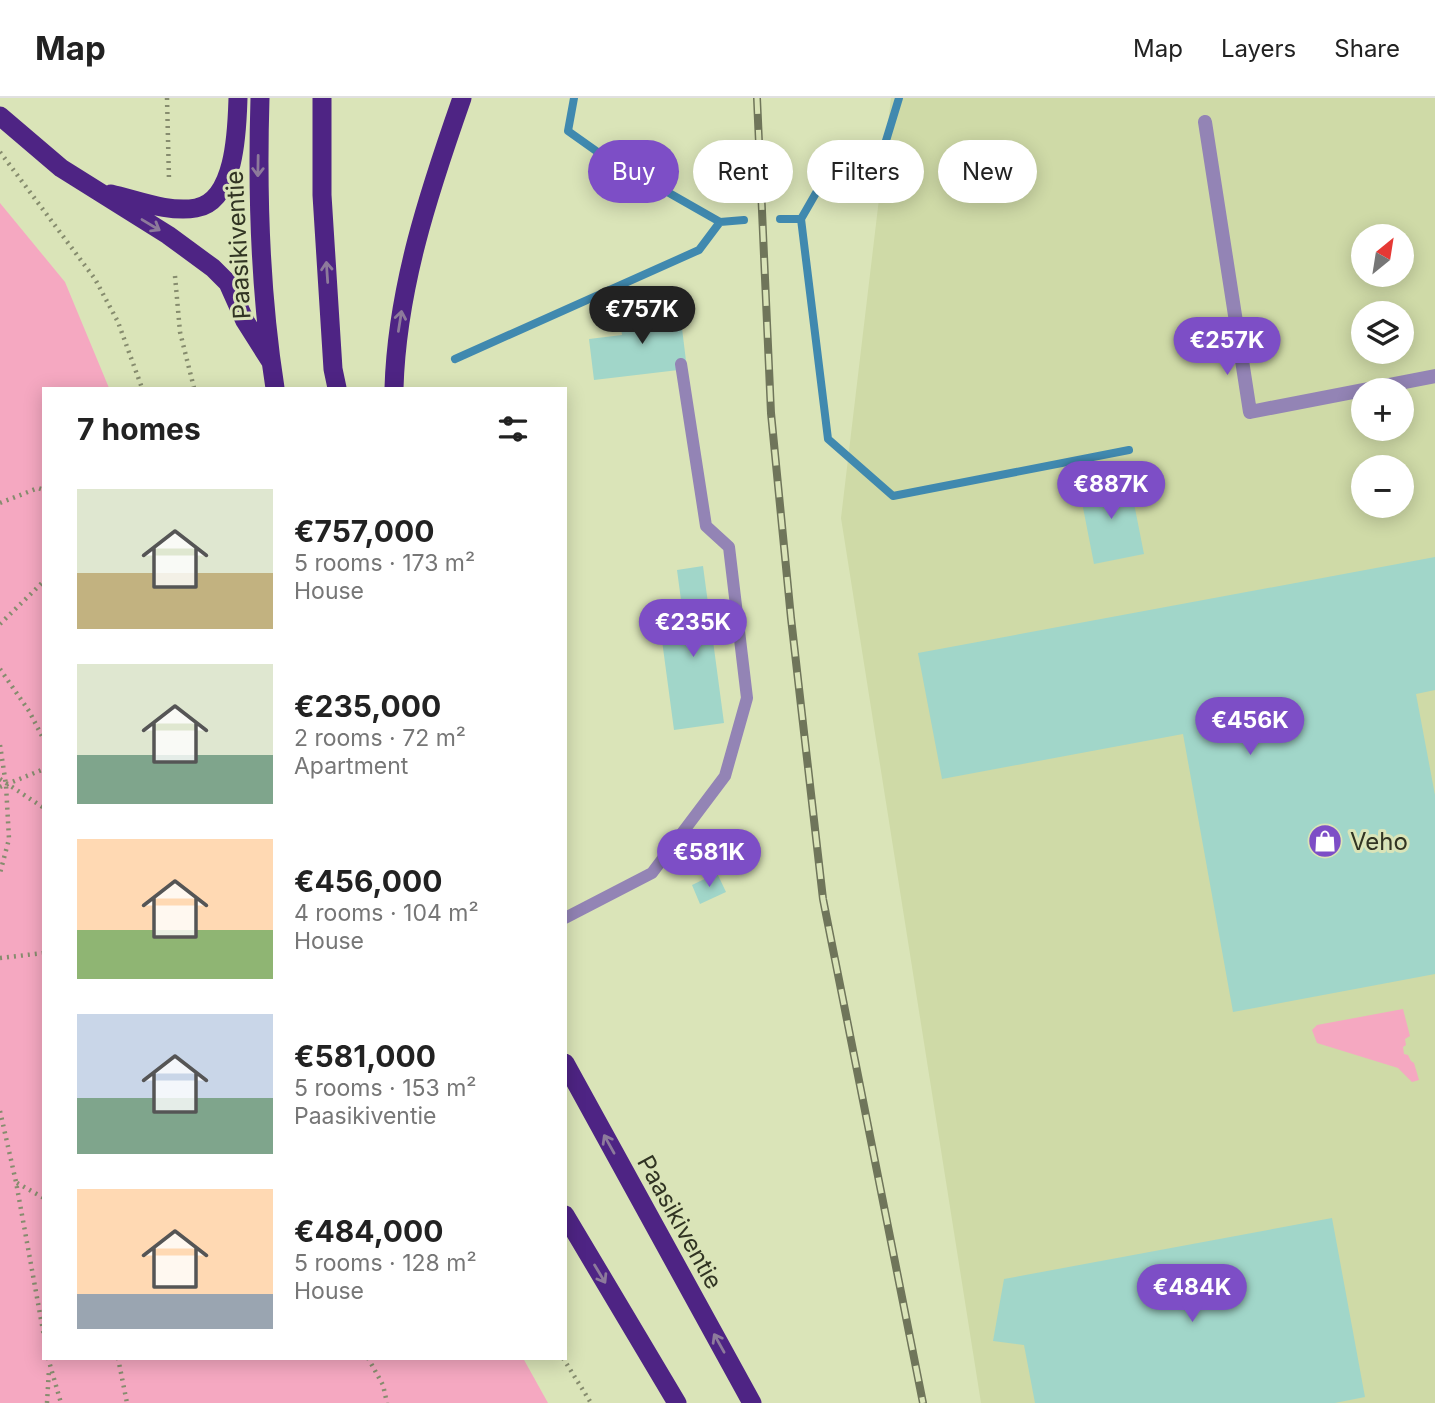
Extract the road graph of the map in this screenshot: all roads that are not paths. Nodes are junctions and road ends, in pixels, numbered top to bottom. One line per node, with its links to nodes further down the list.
1 (238, 98): 7 (highway)
2 (260, 98): 8 (highway, Paasikiventie, one-way to 8)
3 (322, 98): 12 (highway, one-way to 3)
4 (462, 98): 13 (highway, one-way to 4)
5 (0, 116): 7 (highway)
6 (1206, 122): 10 (street)
7 (93, 189): 8 (highway, one-way to 8)
8 (271, 362): 11 (highway, Paasikiventie)
9 (681, 364): 14 (lane)
10 (1435, 376)
11 (275, 387)
12 (337, 387)
13 (394, 387)
14 (567, 917)
15 (567, 1067): 18 (highway, Paasikiventie, one-way to 15)
16 (567, 1218): 17 (highway, one-way to 17)
17 (677, 1403)
18 (752, 1403)

